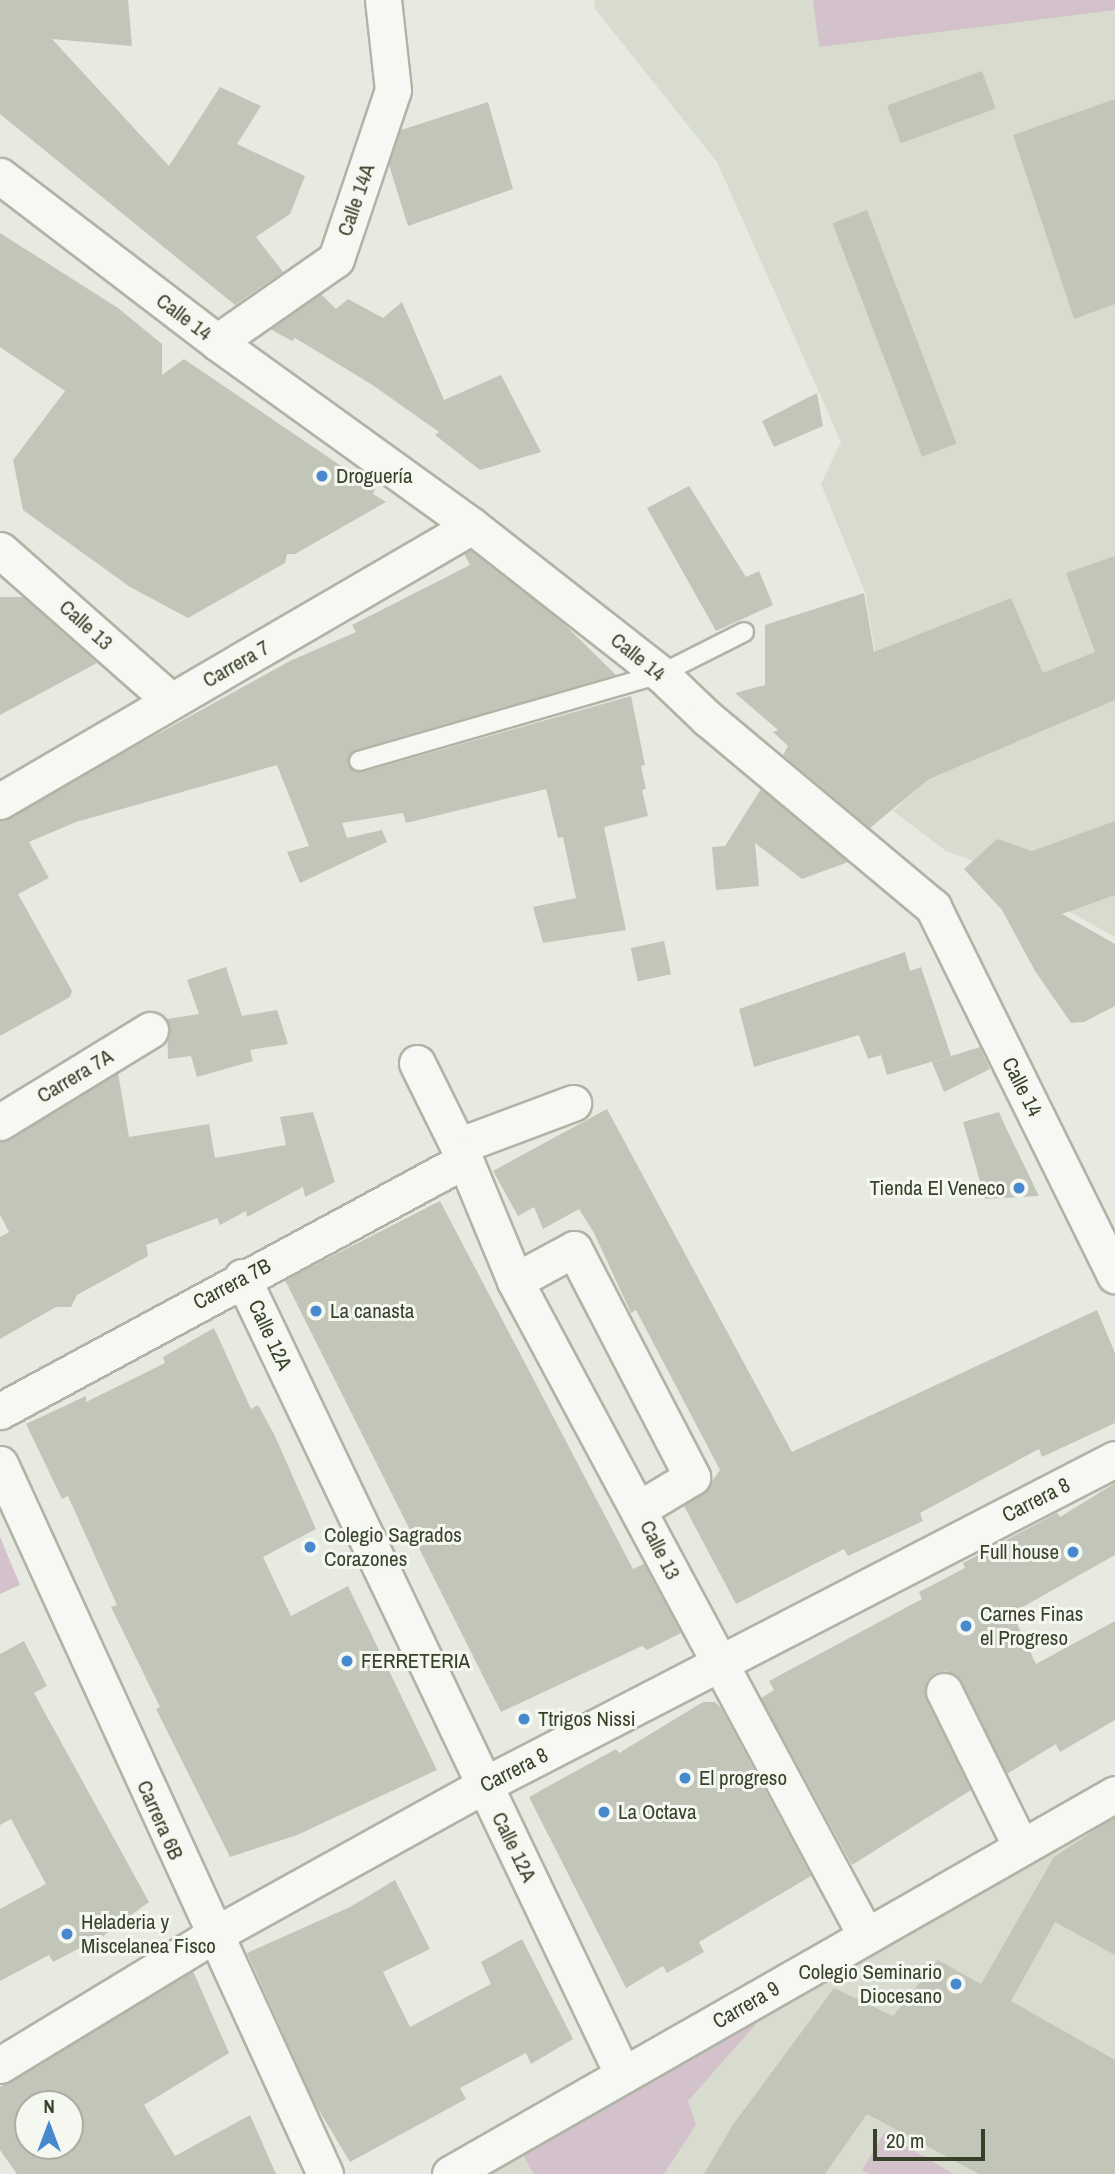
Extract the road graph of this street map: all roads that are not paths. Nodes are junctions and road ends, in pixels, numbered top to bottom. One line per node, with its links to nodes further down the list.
1 (383, 0): 3 (street, Calle 14A)
2 (0, 176): 3 (street, Calle 14)
3 (217, 342): 4 (street, Calle 14)
4 (472, 526): 7 (street, Calle 14); 8 (street, Carrera 7)
5 (0, 550): 8 (street, Calle 13)
6 (744, 632): 7 (lane)
7 (661, 674): 9 (lane); 16 (street, Calle 14)
8 (171, 701): 10 (street, Carrera 7)
9 (359, 761)
10 (0, 801)
11 (150, 1030): 14 (street, Carrera 7A)
12 (417, 1063): 15 (street, Calle 13)
13 (573, 1103): 15 (street, Carrera 7B)
14 (0, 1122)
15 (462, 1153): 18 (street, Carrera 7B); 19 (street, Calle 13)
16 (1107, 1241): 17 (street, Calle 14)
17 (1115, 1276)
18 (242, 1277): 20 (street, Carrera 7B); 26 (street, Calle 12A)
19 (515, 1281): 23 (street, Calle 13); 23 (street)
20 (0, 1411)
21 (1115, 1459): 24 (street, Carrera 8)
22 (0, 1464): 29 (street, Carrera 6B)
23 (639, 1509): 24 (street, Calle 13)
24 (719, 1664): 26 (street, Carrera 8); 30 (street, Calle 13)
25 (944, 1691): 28 (street)
26 (484, 1785): 29 (street, Carrera 8); 32 (street, Calle 12A)
27 (1115, 1794): 28 (street, Carrera 9)
28 (1021, 1847): 30 (street, Carrera 9)
29 (212, 1936): 31 (street, Carrera 8); 33 (street, Carrera 6B)
30 (866, 1936): 32 (street, Carrera 9)
31 (0, 2065)
32 (623, 2075): 34 (street, Carrera 9)
33 (325, 2174)
34 (450, 2174)

